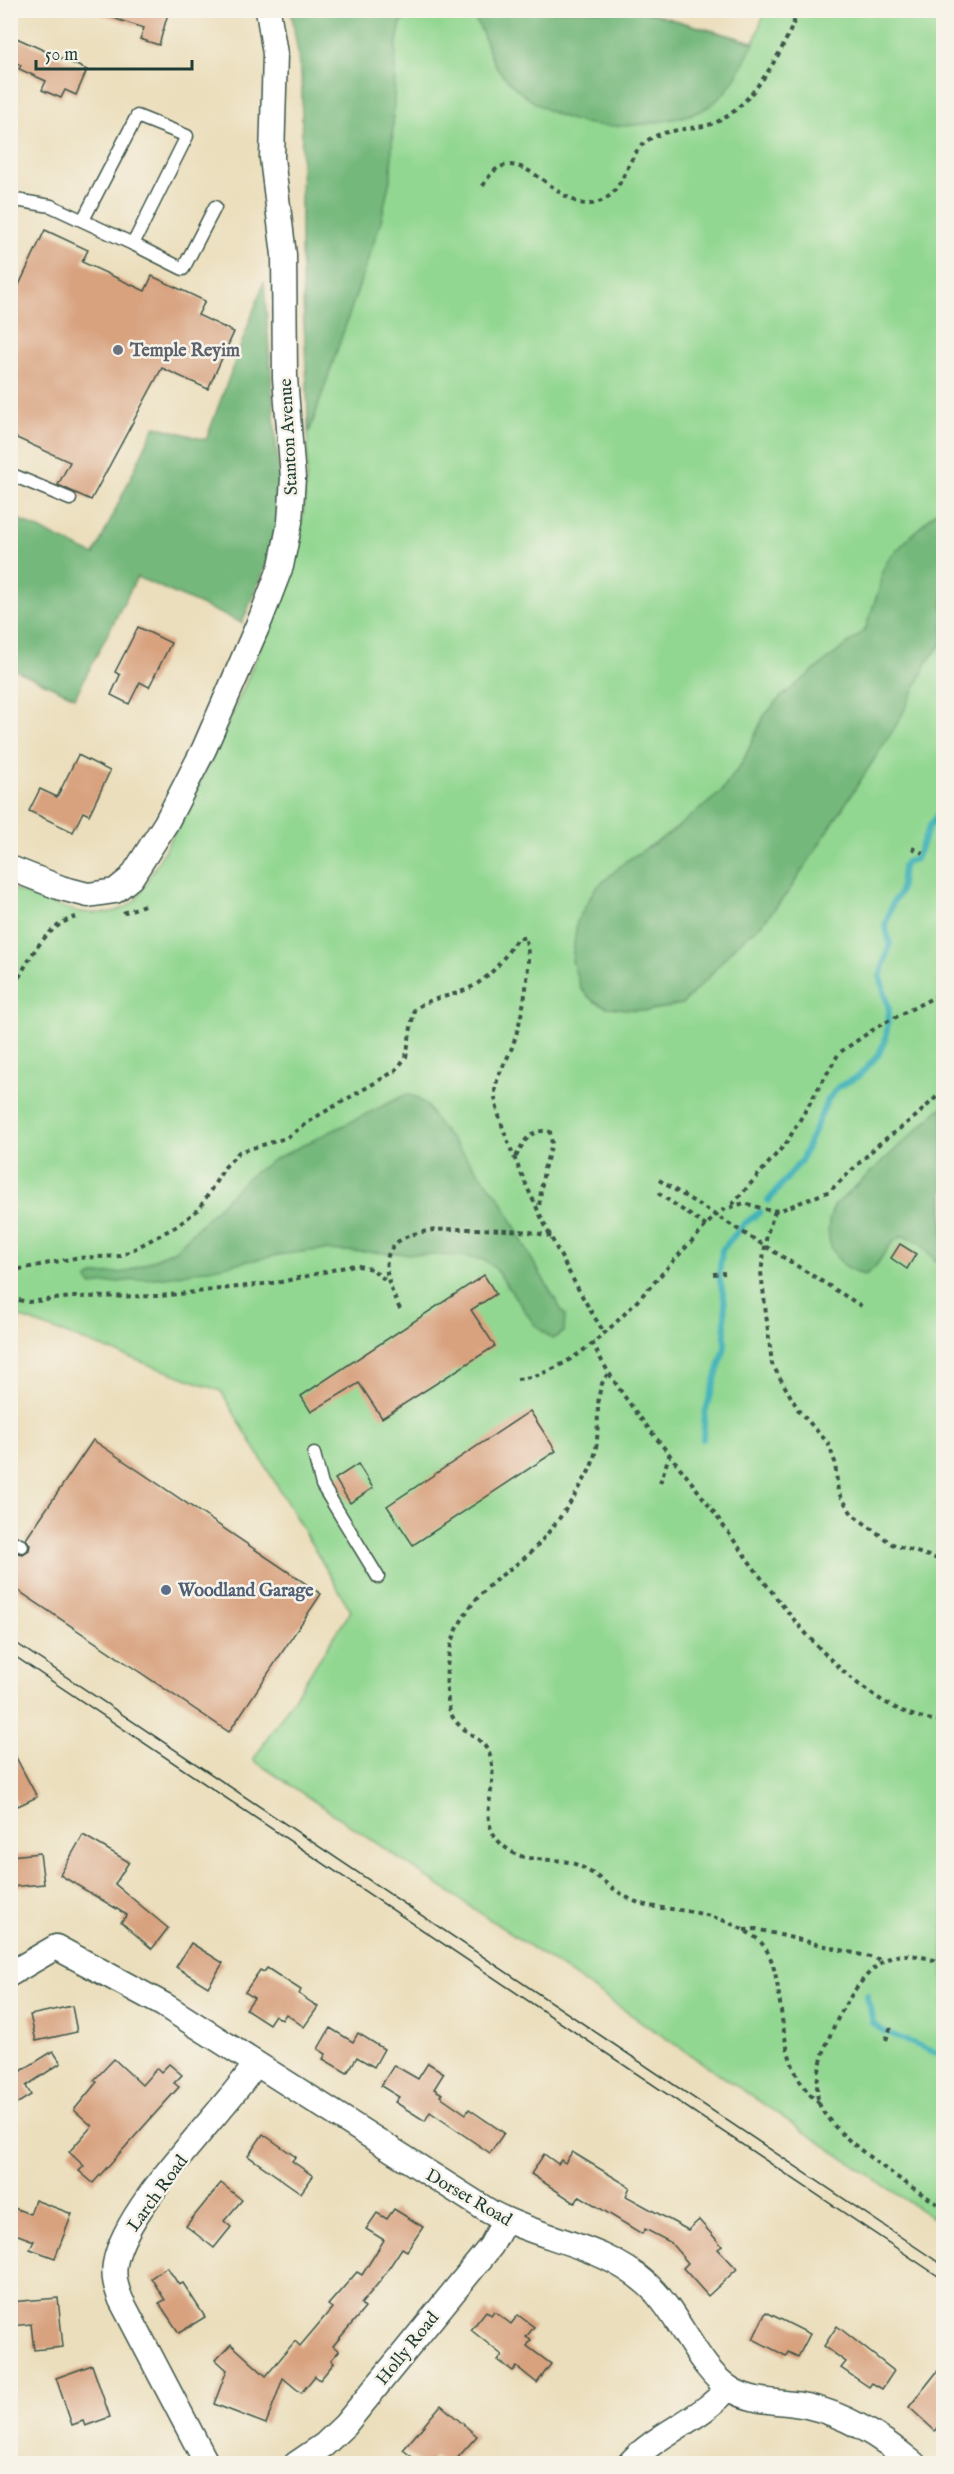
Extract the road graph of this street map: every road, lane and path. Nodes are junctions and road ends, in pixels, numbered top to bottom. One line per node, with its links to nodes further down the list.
1 (268, 10): 12 (street, Stanton Avenue)
2 (798, 10): 3 (path)
3 (483, 186)
4 (10, 199): 6 (lane)
5 (215, 207): 7 (lane)
6 (83, 220): 7 (lane); 7 (lane)
7 (133, 244)
8 (10, 474): 9 (lane)
9 (70, 499)
10 (912, 848): 11 (path)
11 (923, 853)
12 (10, 868)
13 (147, 904): 14 (path)
14 (115, 914)
15 (86, 916): 17 (path)
16 (944, 992): 22 (path)
17 (10, 993)
18 (944, 1090): 24 (path)
19 (515, 1158): 23 (path); 23 (path); 27 (path)
20 (659, 1180): 32 (path, bridge)
21 (658, 1193): 25 (path)
22 (732, 1205): 24 (path); 25 (path)
23 (539, 1208): 26 (path)
24 (776, 1211): 41 (path)
25 (706, 1226): 34 (path)
26 (552, 1237): 30 (path); 34 (path)
27 (10, 1271)
28 (725, 1273): 29 (path)
29 (713, 1274)
30 (389, 1283): 31 (path); 33 (path)
31 (10, 1298)
32 (863, 1306)
33 (400, 1309)
34 (605, 1332): 35 (path)
35 (592, 1342): 36 (path); 37 (path)
36 (608, 1374): 39 (path); 44 (path)
37 (517, 1378)
38 (314, 1454): 42 (lane)
39 (669, 1456): 40 (path); 43 (path)
40 (660, 1483)
41 (944, 1561)
42 (378, 1577)
43 (944, 1721)
44 (743, 1930): 45 (path); 51 (path)
45 (882, 1962): 46 (path); 51 (path)
46 (944, 1964)
47 (10, 1974): 50 (street, Dorset Road)
48 (892, 2024): 49 (path)
49 (886, 2040)
50 (255, 2065): 53 (street, Dorset Road); 55 (street, Larch Road)
51 (819, 2103): 52 (path)
52 (944, 2208)
53 (505, 2220): 54 (street, Dorset Road); 56 (street, Holly Road)
54 (729, 2388): 57 (street); 58 (street, Dorset Road)
55 (207, 2463)
56 (296, 2463)
57 (629, 2463)
58 (914, 2463)

